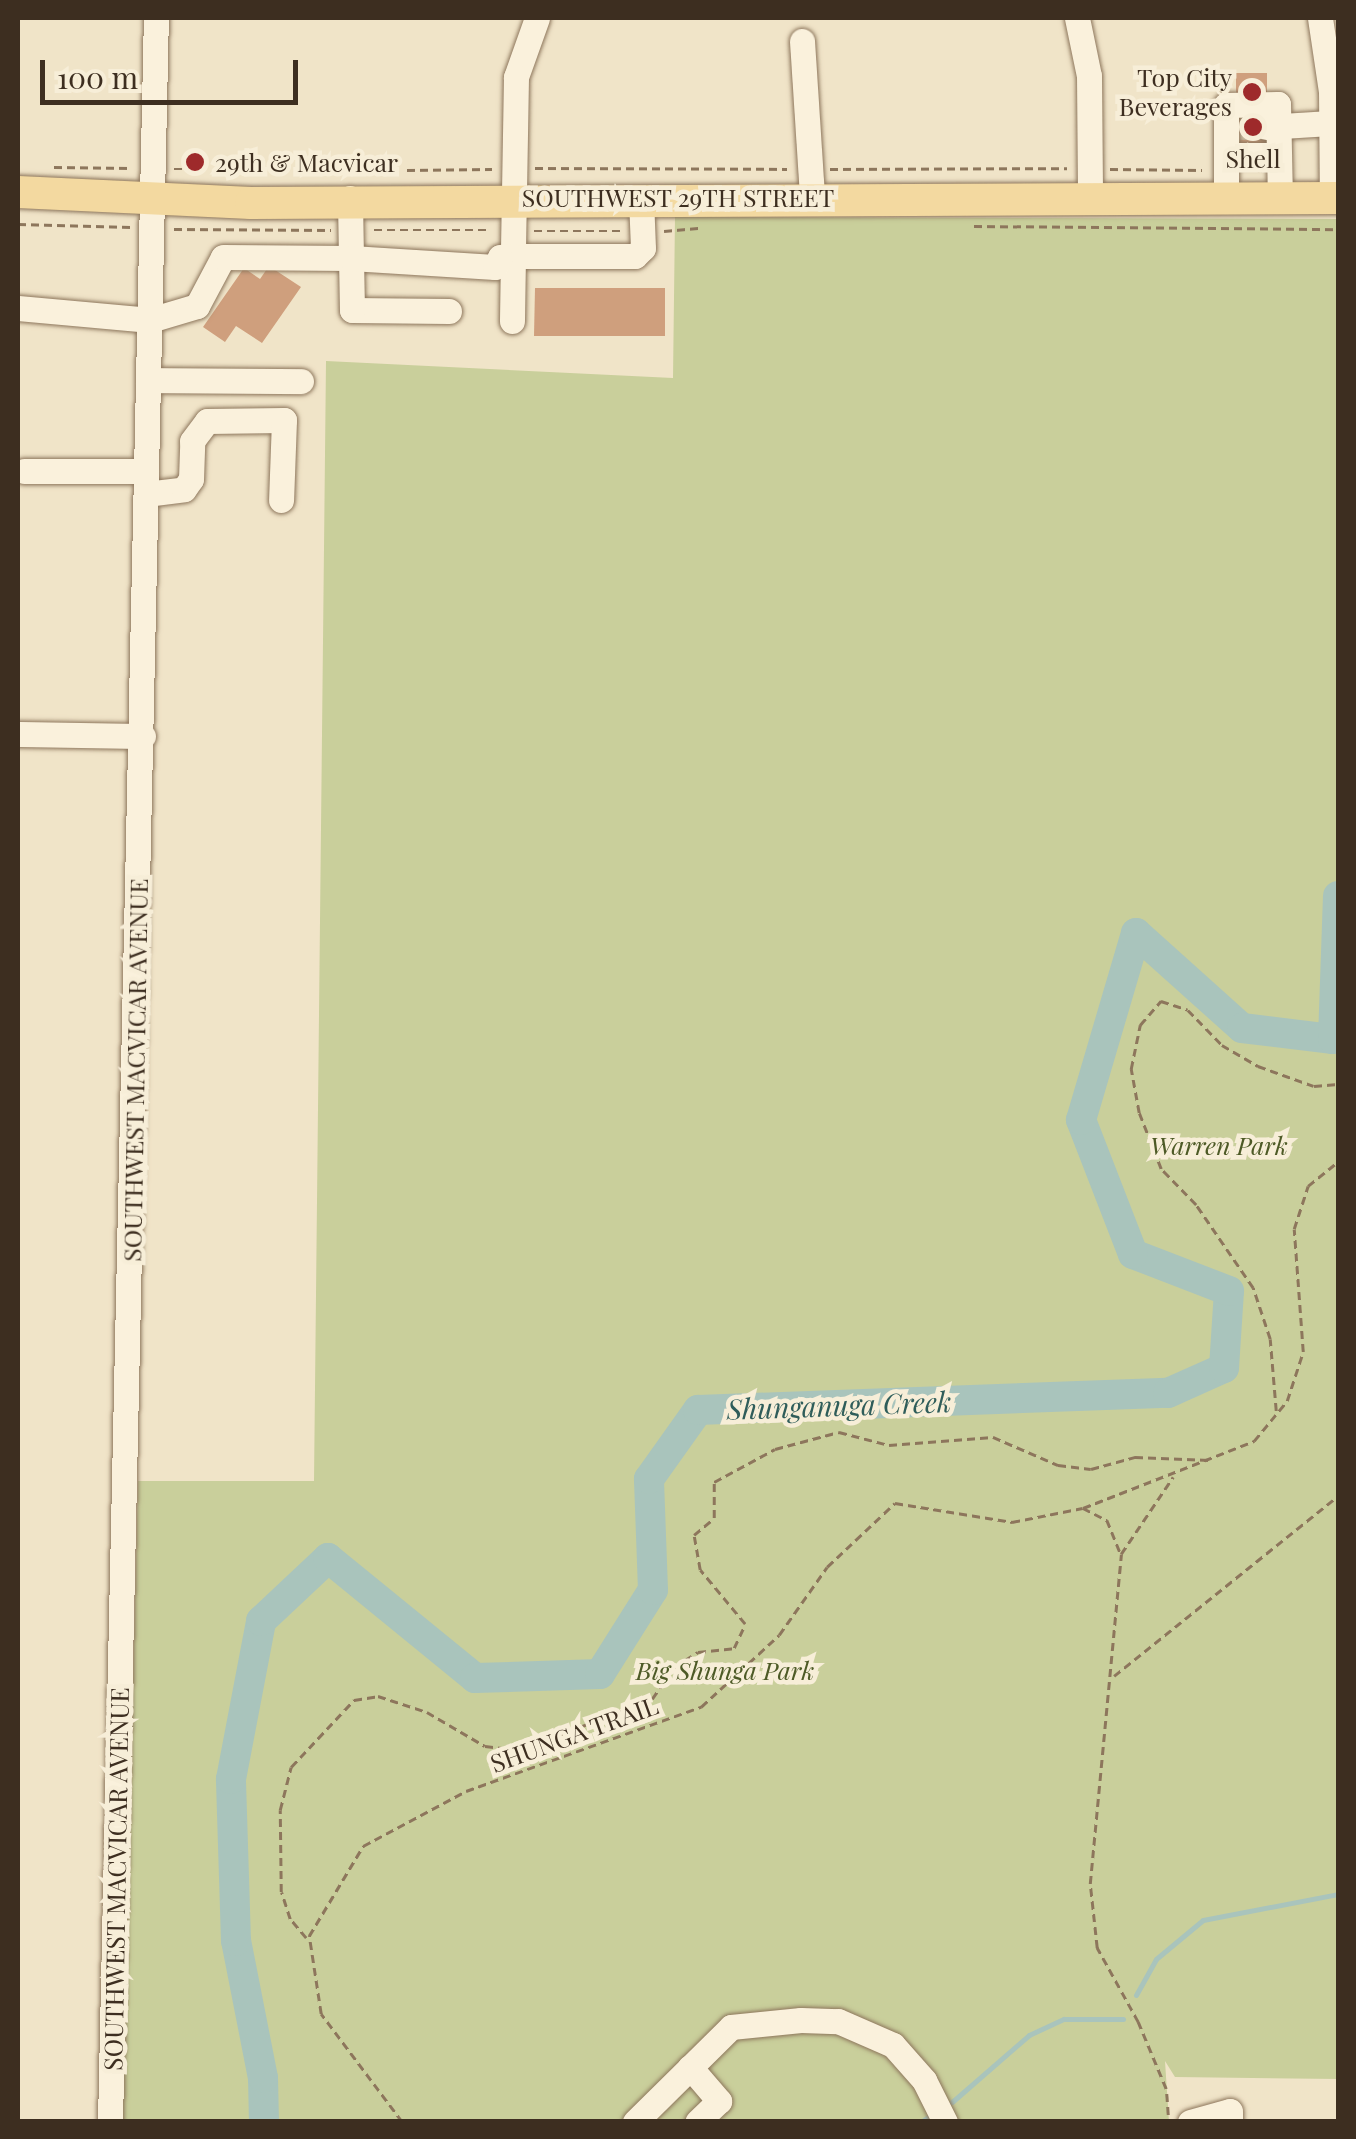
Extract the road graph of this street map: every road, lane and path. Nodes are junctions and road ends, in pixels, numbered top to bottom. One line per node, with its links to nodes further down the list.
1 (156, 18): 16 (street, SOUTHWEST MACVICAR AVENUE)
2 (537, 18): 14 (street)
3 (1077, 18): 13 (street)
4 (1320, 18): 6 (street)
5 (802, 41): 15 (street)
6 (1330, 123): 7 (street); 19 (street)
7 (1253, 127): 8 (street); 11 (street)
8 (1280, 155): 11 (street); 18 (street)
9 (194, 162): 16 (path)
10 (407, 170): 14 (path)
11 (1226, 174): 13 (main road, SOUTHWEST 29TH STREET); 13 (path); 18 (main road, SOUTHWEST 29TH STREET)
12 (27, 179): 16 (main road, SOUTHWEST 29TH STREET); 16 (path)
13 (1090, 182): 15 (main road, SOUTHWEST 29TH STREET); 15 (path)
14 (516, 183): 15 (path); 17 (main road, SOUTHWEST 29TH STREET); 20 (main road, SOUTHWEST 29TH STREET); 25 (street)
15 (810, 183): 17 (main road, SOUTHWEST 29TH STREET)
16 (153, 198): 20 (path); 20 (main road, SOUTHWEST 29TH STREET); 21 (path); 29 (street, SOUTHWEST MACVICAR AVENUE)
17 (641, 198): 24 (street)
18 (1280, 198): 19 (main road, SOUTHWEST 29TH STREET)
19 (1336, 209): 22 (path)
20 (350, 214): 25 (path); 26 (street)
21 (18, 224)
22 (960, 226)
23 (706, 227): 24 (path)
24 (642, 231): 25 (path); 25 (street)
25 (509, 248): 26 (street); 30 (street)
26 (351, 258): 28 (street); 29 (street)
27 (18, 308): 29 (street)
28 (449, 311)
29 (150, 320): 31 (street, SOUTHWEST MACVICAR AVENUE)
30 (512, 321)
31 (148, 380): 32 (street); 34 (street, SOUTHWEST MACVICAR AVENUE)
32 (301, 381)
33 (20, 469): 34 (street)
34 (146, 483): 35 (street); 37 (street, SOUTHWEST MACVICAR AVENUE)
35 (281, 500)
36 (18, 734): 37 (street)
37 (143, 736): 49 (street, SOUTHWEST MACVICAR AVENUE)
38 (1338, 1084): 40 (path)
39 (1338, 1162): 40 (path, SHUNGA TRAIL)
40 (1274, 1416): 41 (path, SHUNGA TRAIL)
41 (1211, 1460): 42 (path, SHUNGA TRAIL); 47 (path)
42 (1174, 1476): 44 (path, SHUNGA TRAIL); 45 (path)
43 (1338, 1496): 46 (path)
44 (1084, 1508): 45 (path); 47 (path, SHUNGA TRAIL)
45 (1121, 1554): 46 (path)
46 (1113, 1677): 54 (path)
47 (310, 1942): 50 (path)
48 (690, 2068): 51 (street); 52 (street); 53 (street)
49 (110, 2122)
50 (402, 2122)
51 (635, 2122)
52 (697, 2122)
53 (944, 2122)
54 (1168, 2122)
55 (1190, 2122): 56 (street)
56 (1230, 2122)

